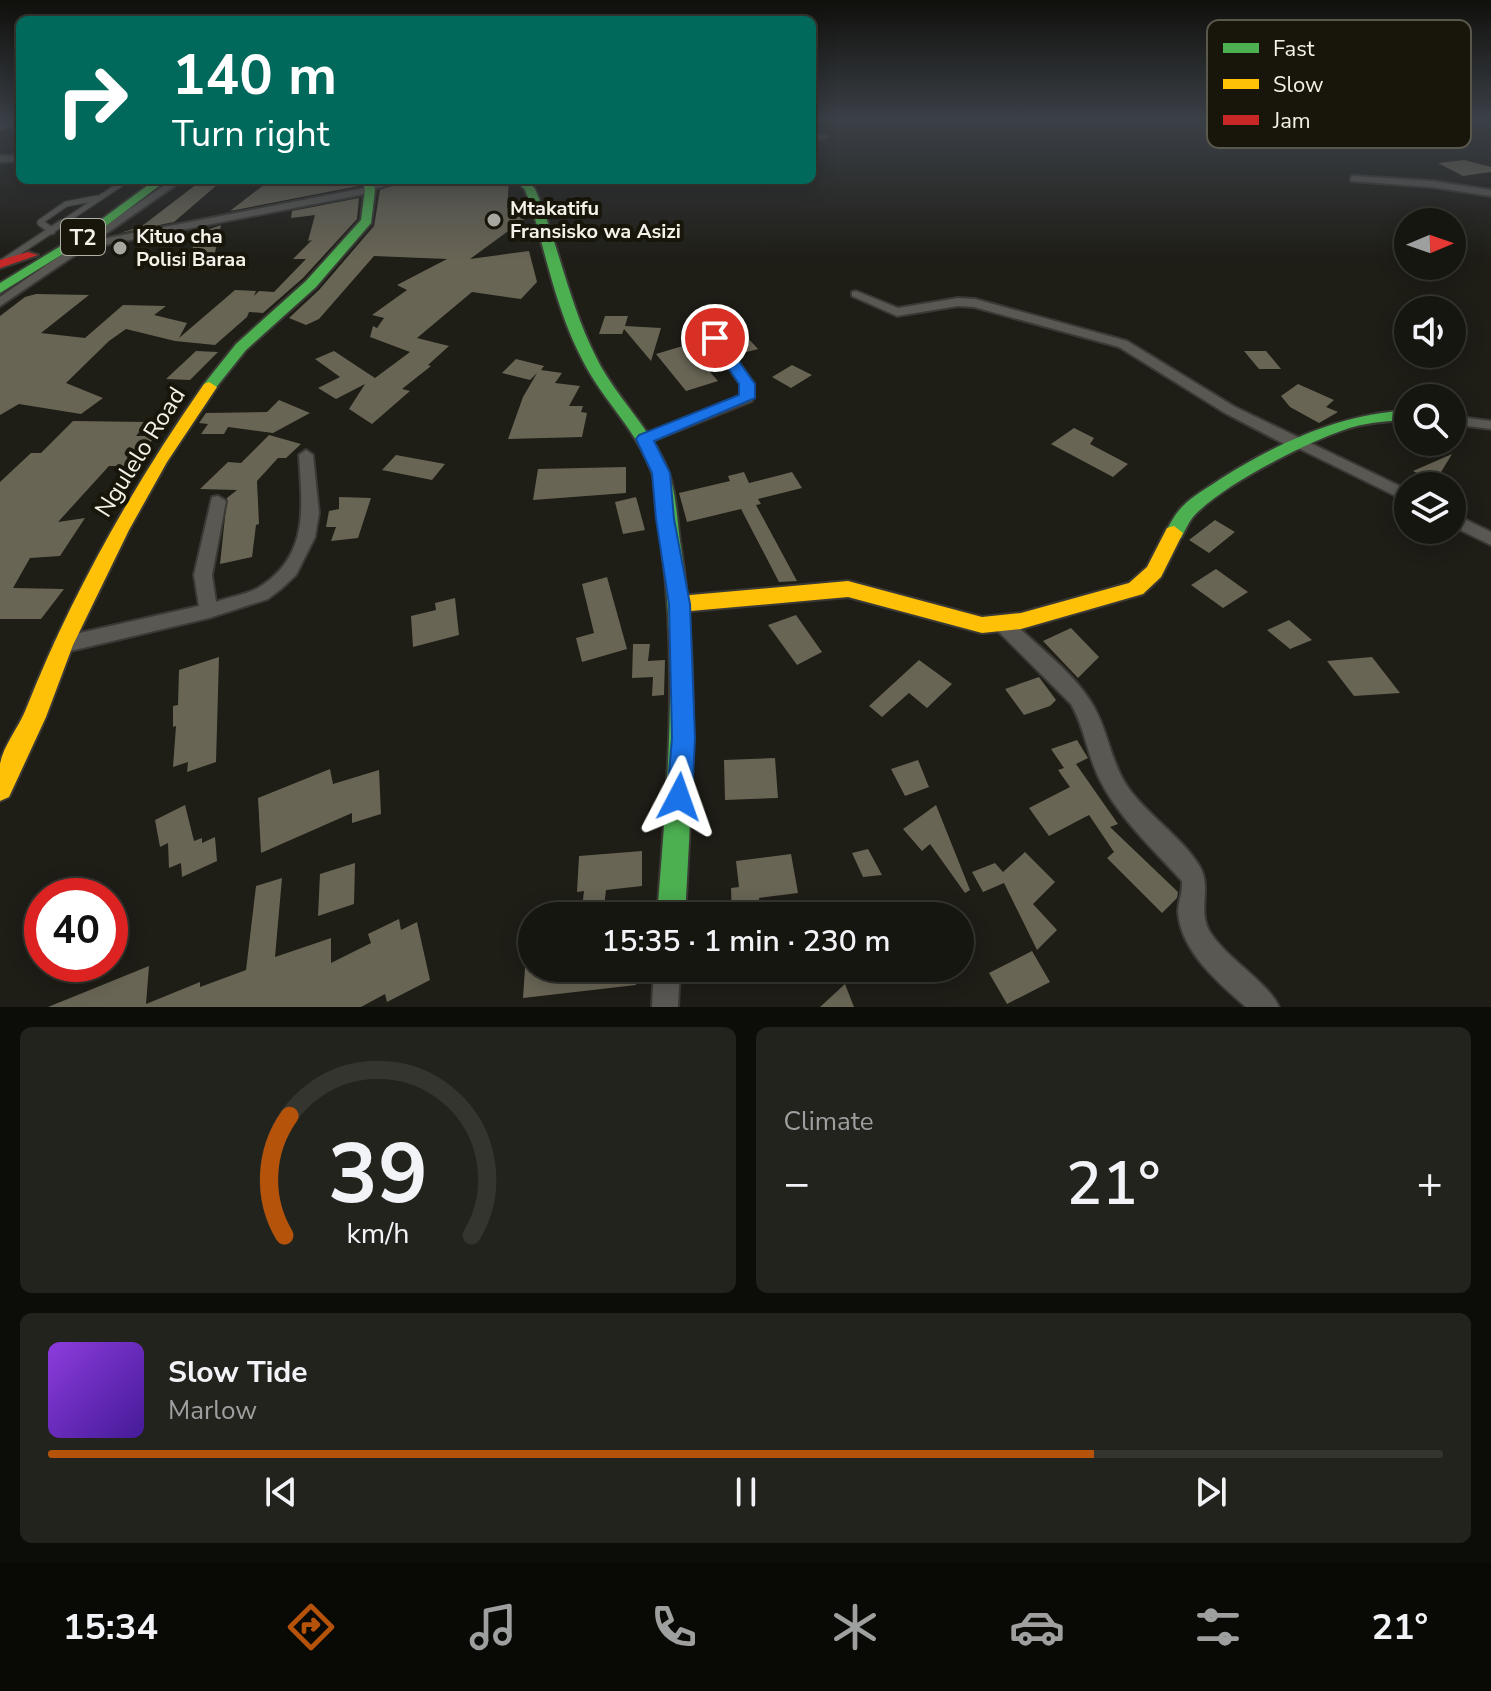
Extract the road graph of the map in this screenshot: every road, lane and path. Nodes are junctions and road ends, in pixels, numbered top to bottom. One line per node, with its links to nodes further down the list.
1 (1354, 179): 8 (street)
2 (121, 184): 9 (lane)
3 (138, 184): 13 (main road, T2)
4 (156, 184): 12 (main road, T2)
5 (172, 184): 11 (street)
6 (525, 184): 23 (main road)
7 (369, 185): 11 (street); 33 (main road, Ngulelo Road)
8 (1491, 193)
9 (101, 198): 10 (lane); 10 (lane)
10 (52, 231): 14 (lane)
11 (85, 246): 12 (street); 18 (street)
12 (63, 250): 16 (main road, T2)
13 (32, 255): 14 (main road); 15 (main road, T2)
14 (0, 264)
15 (0, 276)
16 (0, 289)
17 (856, 294): 24 (street)
18 (0, 302)
19 (715, 338): 23 (street)
20 (1394, 416): 24 (main road)
21 (1466, 422): 22 (street)
22 (1491, 425)
23 (645, 439): 30 (main road)
24 (1294, 442): 26 (street); 32 (main road)
25 (306, 455): 31 (street)
26 (1394, 490)
27 (218, 501): 31 (street)
28 (1466, 526): 29 (street)
29 (1491, 539)
30 (679, 604): 32 (main road); 35 (main road)
31 (209, 611): 33 (street)
32 (1004, 625): 38 (street)
33 (62, 645): 34 (main road, Ngulelo Road)
34 (0, 789)
35 (672, 902)
36 (666, 982): 37 (street)
37 (665, 1007)
38 (1266, 1007)

